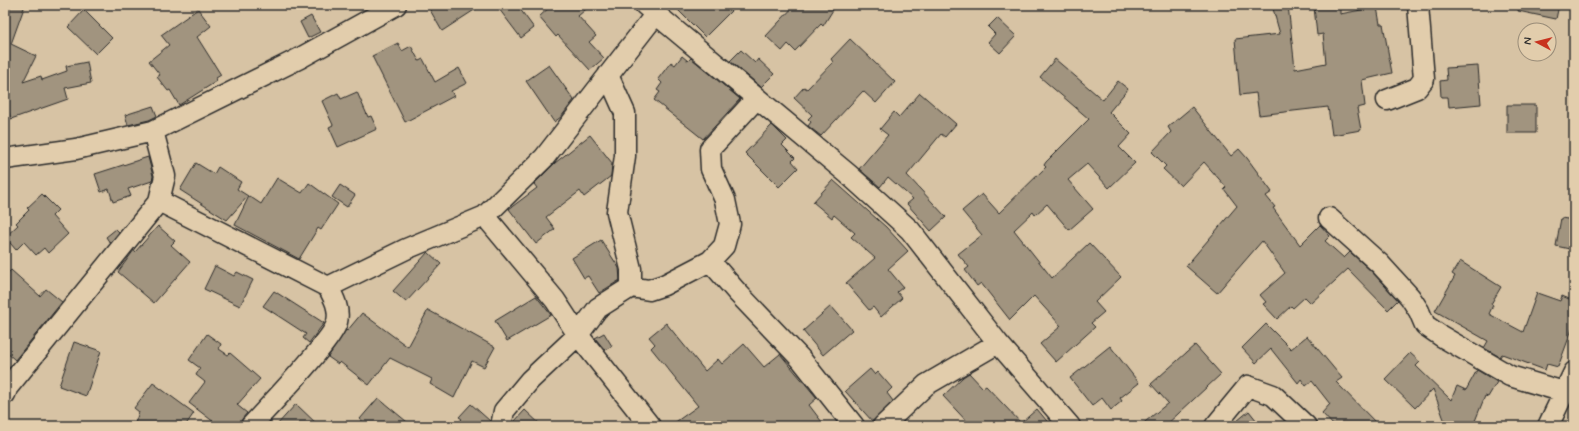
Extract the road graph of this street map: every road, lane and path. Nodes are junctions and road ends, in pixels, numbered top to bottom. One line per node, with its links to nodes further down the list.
1 (396, 5): 7 (street)
2 (1418, 5): 6 (street)
3 (650, 10): 4 (street); 5 (street)
4 (608, 75): 10 (street); 14 (street)
5 (757, 98): 12 (street); 16 (street)
6 (1387, 100)
7 (153, 131): 8 (street); 9 (street)
8 (5, 160)
9 (159, 201): 13 (street); 19 (street)
10 (485, 216): 13 (street); 15 (street)
11 (1329, 218): 18 (street)
12 (710, 261): 14 (street); 23 (street)
13 (328, 287): 20 (street)
14 (632, 287): 15 (street)
15 (578, 335): 21 (street); 22 (street)
16 (998, 343): 24 (street); 25 (street)
17 (1574, 372): 18 (street)
18 (1569, 392): 28 (street)
19 (5, 394)
20 (251, 426)
21 (501, 426)
22 (650, 426)
23 (854, 426)
24 (883, 426)
25 (1070, 426)
26 (1215, 426): 27 (street)
27 (1306, 426)
28 (1548, 426)

